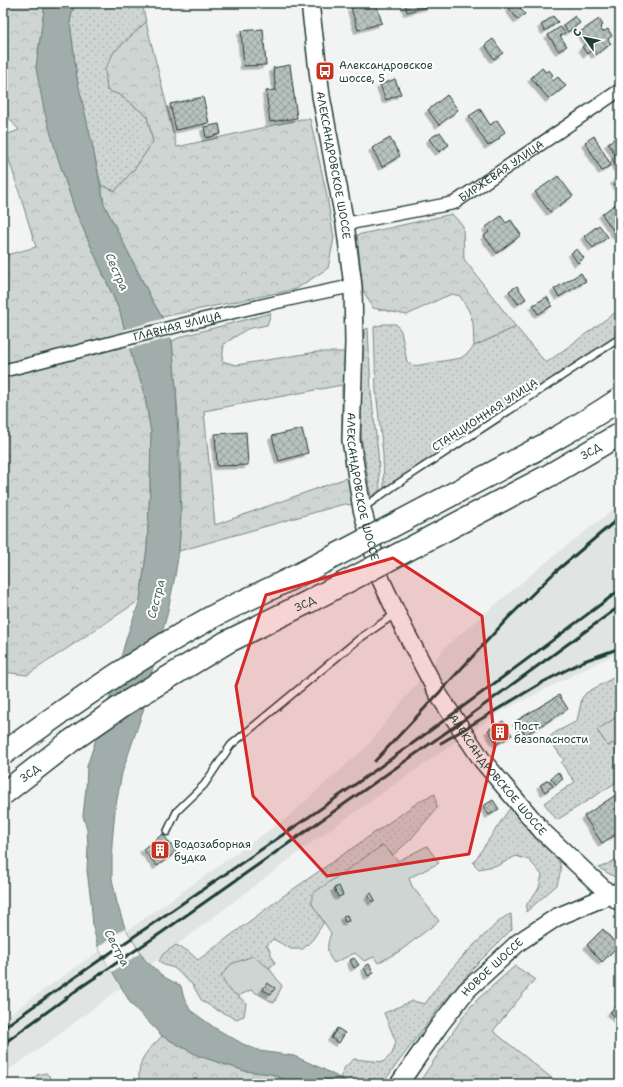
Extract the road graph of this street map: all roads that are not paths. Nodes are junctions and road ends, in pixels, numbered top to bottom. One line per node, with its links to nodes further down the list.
1 (310, 3): 3 (street, АЛЕКСАНДРОВСКОЕ ШОССЕ)
2 (620, 90): 3 (street, БИРЖЕВАЯ УЛИЦА)
3 (345, 224): 4 (street, АЛЕКСАНДРОВСКОЕ ШОССЕ)
4 (353, 286): 6 (street, ГЛАВНАЯ УЛИЦА); 9 (street, АЛЕКСАНДРОВСКОЕ ШОССЕ)
5 (620, 338): 9 (lane, СТАНЦИОННАЯ УЛИЦА)
6 (3, 371)
7 (620, 399): 11 (highway, bridge)
8 (620, 434): 12 (highway, ЗСД, bridge)
9 (362, 509): 10 (street, АЛЕКСАНДРОВСКОЕ ШОССЕ)
10 (397, 613): 13 (lane); 14 (street, АЛЕКСАНДРОВСКОЕ ШОССЕ)
11 (3, 754)
12 (3, 794)
13 (167, 832)
14 (616, 896): 15 (street, НОВОЕ ШОССЕ)
15 (402, 1080)

